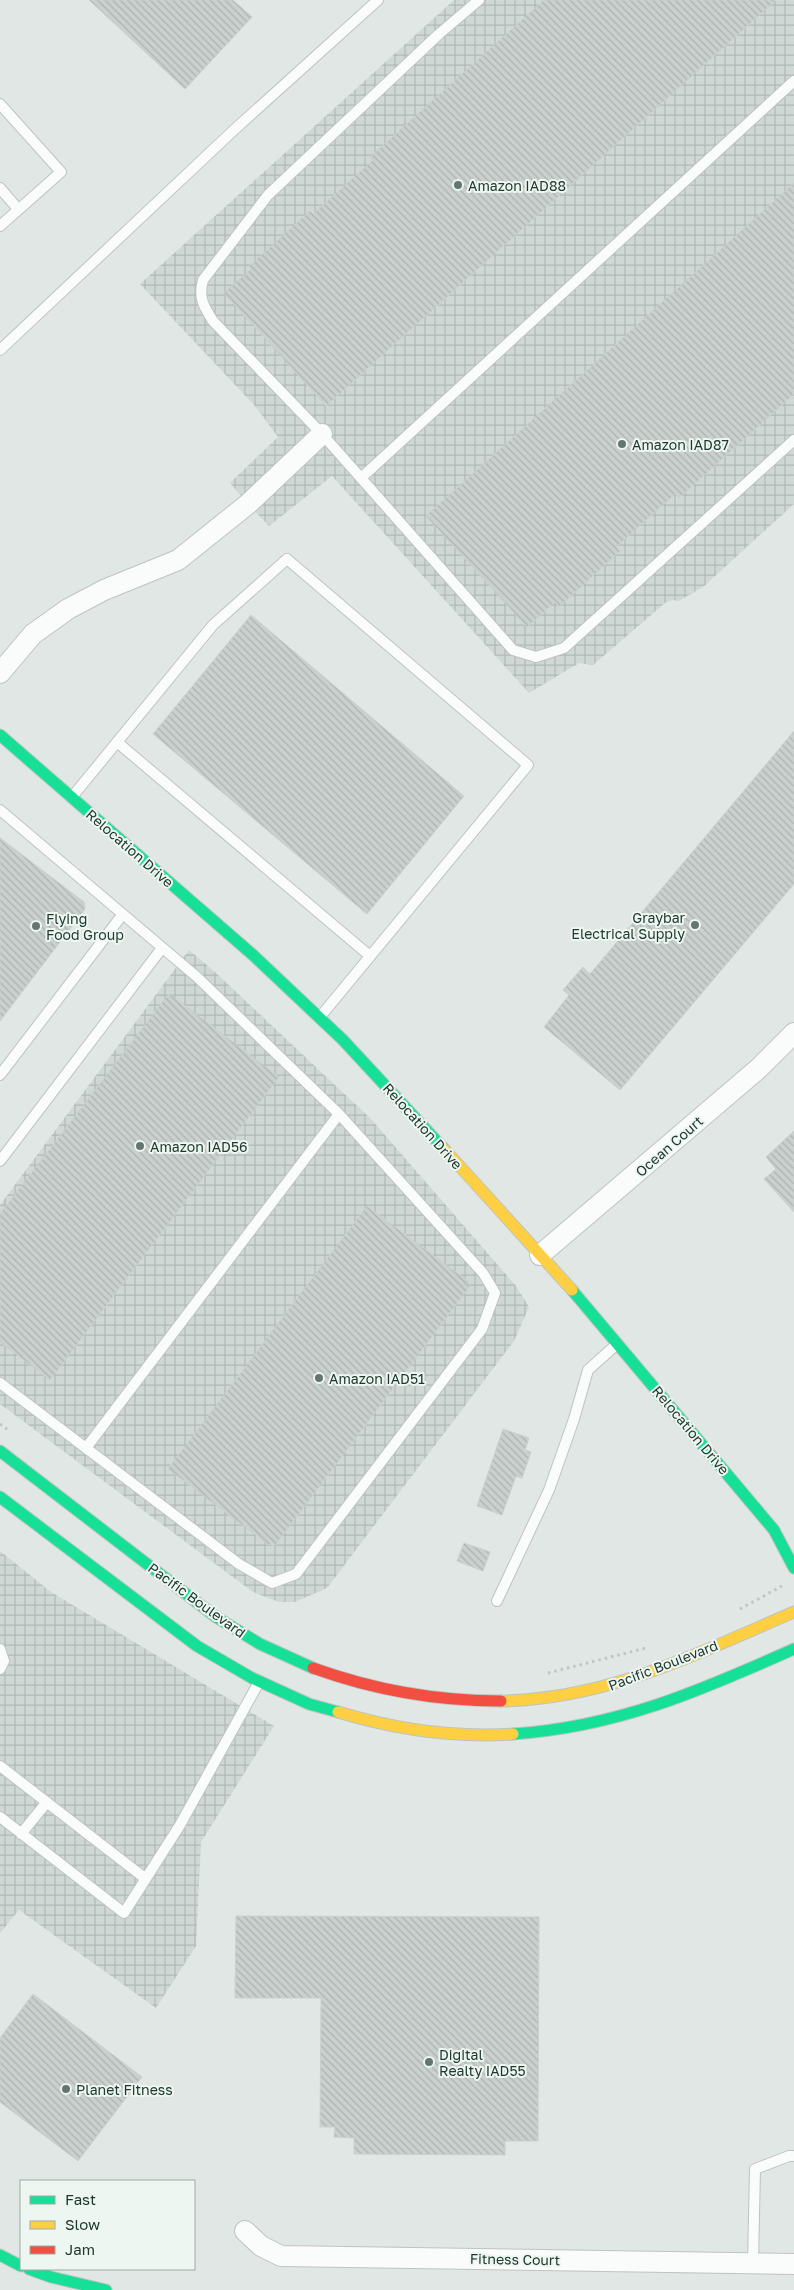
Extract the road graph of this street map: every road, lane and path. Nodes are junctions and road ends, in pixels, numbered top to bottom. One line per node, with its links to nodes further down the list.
1 (378, 0): 8 (lane)
2 (479, 0): 9 (lane)
3 (794, 81): 11 (lane)
4 (0, 104): 6 (lane)
5 (0, 188): 6 (lane)
6 (18, 209): 7 (lane)
7 (0, 226)
8 (0, 350)
9 (322, 434): 11 (lane); 12 (street)
10 (794, 440): 11 (lane)
11 (361, 478)
12 (0, 673)
13 (0, 735): 15 (main road, Relocation Drive)
14 (117, 742): 15 (lane); 19 (lane); 19 (lane)
15 (71, 798): 20 (main road, Relocation Drive)
16 (0, 810): 17 (lane)
17 (123, 914): 18 (lane); 22 (lane)
18 (162, 948): 23 (lane); 24 (lane)
19 (370, 956): 20 (lane)
20 (319, 1018): 25 (main road, Relocation Drive)
21 (794, 1032): 25 (street, Ocean Court)
22 (0, 1075)
23 (339, 1114): 30 (lane); 30 (lane)
24 (0, 1161)
25 (540, 1255): 26 (main road, Relocation Drive)
26 (618, 1343): 33 (main road, Relocation Drive); 35 (lane)
27 (0, 1383): 30 (lane)
28 (0, 1424): 29 (path)
29 (15, 1436)
30 (86, 1448)
31 (0, 1451): 37 (main road, Pacific Boulevard)
32 (0, 1497): 43 (main road)
33 (794, 1568)
34 (787, 1584): 36 (path)
35 (497, 1601)
36 (736, 1611)
37 (794, 1612)
38 (653, 1646): 42 (path)
39 (0, 1649): 41 (lane)
40 (794, 1649): 43 (main road)
41 (0, 1669)
42 (541, 1674)
43 (259, 1682): 48 (lane)
44 (0, 1766): 45 (lane)
45 (47, 1802): 47 (lane); 48 (lane)
46 (0, 1817): 47 (lane)
47 (21, 1834): 48 (lane)
48 (146, 1879)
49 (794, 2156): 52 (lane)
50 (245, 2231): 52 (street, Fitness Court)
51 (0, 2255): 54 (main road)
52 (752, 2263): 53 (street, Fitness Court)
53 (794, 2264)
54 (20, 2265)
55 (32, 2270): 56 (main road)
56 (106, 2290)

